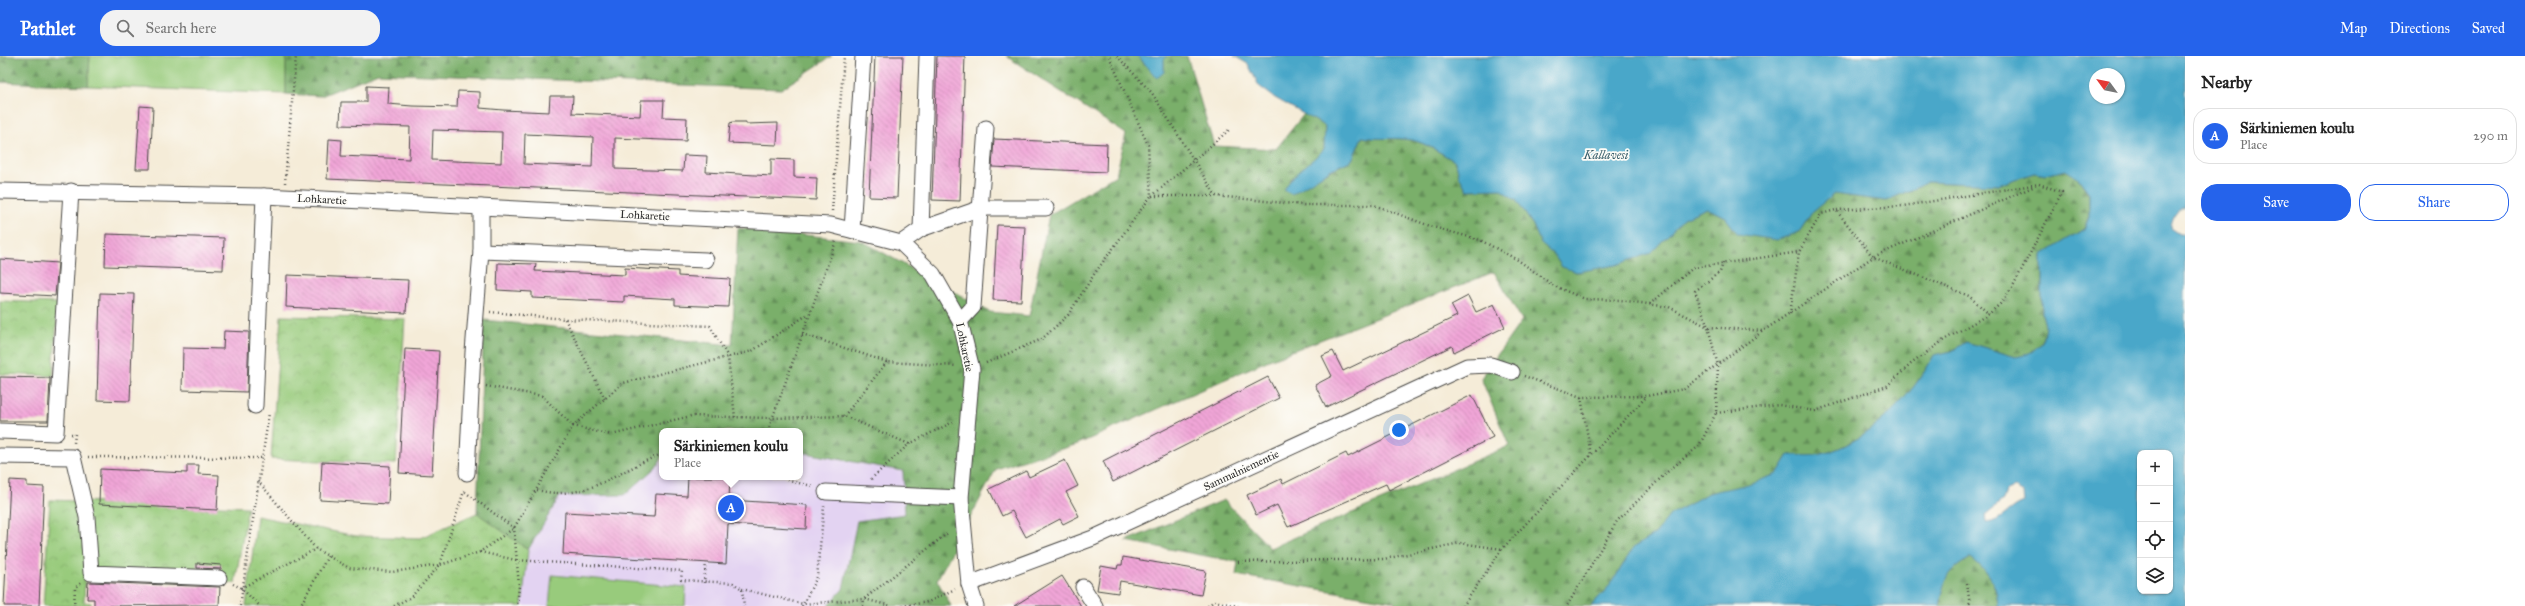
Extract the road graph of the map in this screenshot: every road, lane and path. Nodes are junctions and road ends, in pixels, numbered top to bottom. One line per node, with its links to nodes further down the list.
1 (296, 56): 16 (path)
2 (844, 56): 22 (path)
3 (864, 56): 23 (street)
4 (927, 56): 21 (street)
5 (1109, 56): 14 (path)
6 (1117, 56): 9 (path)
7 (986, 128): 18 (street)
8 (1229, 130): 9 (path)
9 (1193, 159): 14 (path); 15 (path)
10 (2039, 184): 20 (path); 27 (path); 33 (path)
11 (0, 192): 12 (street, Lohkaretie)
12 (71, 192): 13 (street, Lohkaretie); 57 (street)
13 (264, 196): 16 (street, Lohkaretie); 49 (street)
14 (1151, 196): 15 (path); 43 (path)
15 (1216, 196): 30 (path)
16 (284, 197): 17 (street, Lohkaretie)
17 (481, 207): 22 (street, Lohkaretie); 25 (street)
18 (981, 208): 19 (street); 21 (street); 36 (street)
19 (1046, 208)
20 (1836, 210): 26 (path); 27 (path)
21 (921, 229): 24 (street)
22 (835, 230): 23 (street, Lohkaretie); 32 (path)
23 (852, 230): 24 (street, Lohkaretie)
24 (901, 243): 36 (street, Lohkaretie)
25 (481, 251): 28 (street); 31 (street)
26 (1799, 252): 29 (path); 34 (path)
27 (1873, 257): 33 (path); 34 (path)
28 (706, 260)
29 (1723, 263): 30 (path); 37 (path)
30 (1650, 304): 37 (path)
31 (478, 310): 35 (path); 45 (street)
32 (810, 313): 39 (path); 40 (path)
33 (1989, 314): 50 (path)
34 (1790, 315): 38 (path)
35 (565, 319): 40 (path); 48 (path)
36 (960, 321): 43 (street, Lohkaretie)
37 (1708, 327): 38 (path); 42 (path)
38 (1763, 331): 42 (path)
39 (802, 334): 41 (path); 53 (path)
40 (728, 357): 48 (path); 52 (path)
41 (887, 362): 43 (path); 51 (path)
42 (1718, 366): 46 (path); 50 (path)
43 (972, 369): 71 (street, Lohkaretie)
44 (1512, 372): 47 (path); 86 (street, Sammalniementie)
45 (471, 384): 55 (path); 64 (street)
46 (1647, 396): 47 (path); 59 (path)
47 (1581, 397): 59 (path)
48 (605, 399): 55 (path)
49 (255, 406)
50 (1716, 413): 106 (path)
51 (844, 416): 53 (path); 58 (path)
52 (735, 417): 53 (path); 55 (path)
53 (773, 418): 56 (path)
54 (954, 422): 58 (path)
55 (573, 426): 67 (path)
56 (769, 428)
57 (0, 431)
58 (909, 444): 70 (path)
59 (1591, 455): 75 (path)
60 (0, 456): 62 (street)
61 (659, 456): 67 (path)
62 (73, 457): 63 (path); 82 (street)
63 (262, 458)
64 (467, 473): 68 (path)
65 (788, 480): 69 (path)
66 (258, 482): 74 (path)
67 (537, 490): 72 (path)
68 (465, 492): 72 (path); 81 (path)
69 (826, 492): 70 (street); 91 (path)
70 (856, 493): 71 (street)
71 (961, 498): 86 (street, Lohkaretie)
72 (514, 528): 76 (path); 78 (path)
73 (950, 532): 90 (path)
74 (316, 548): 77 (path); 88 (path)
75 (1502, 549): 79 (path); 105 (path)
76 (480, 552): 78 (path); 81 (path)
77 (328, 556): 81 (path); 94 (path)
78 (516, 560): 84 (path); 96 (path)
79 (1238, 562)
80 (706, 563): 84 (path)
81 (440, 565): 95 (path)
82 (91, 573): 83 (street); 92 (path)
83 (219, 578): 88 (path)
84 (704, 582): 89 (path)
85 (1967, 583): 107 (path)
86 (969, 584): 100 (path); 101 (street, Lohkaretie)
87 (1083, 587): 102 (street)
88 (241, 588): 93 (path)
89 (742, 589): 91 (path); 97 (path)
90 (864, 599): 91 (path); 98 (path); 99 (path)
91 (802, 605)
92 (74, 606)
93 (260, 606)
94 (300, 606)
95 (394, 606)
96 (517, 606)
97 (744, 606)
98 (863, 606)
99 (891, 606)
100 (902, 606)
101 (976, 606)
102 (1095, 606)
103 (1208, 606): 104 (path)
104 (1238, 606)
105 (1463, 606)
106 (1567, 606)
107 (1970, 606)

